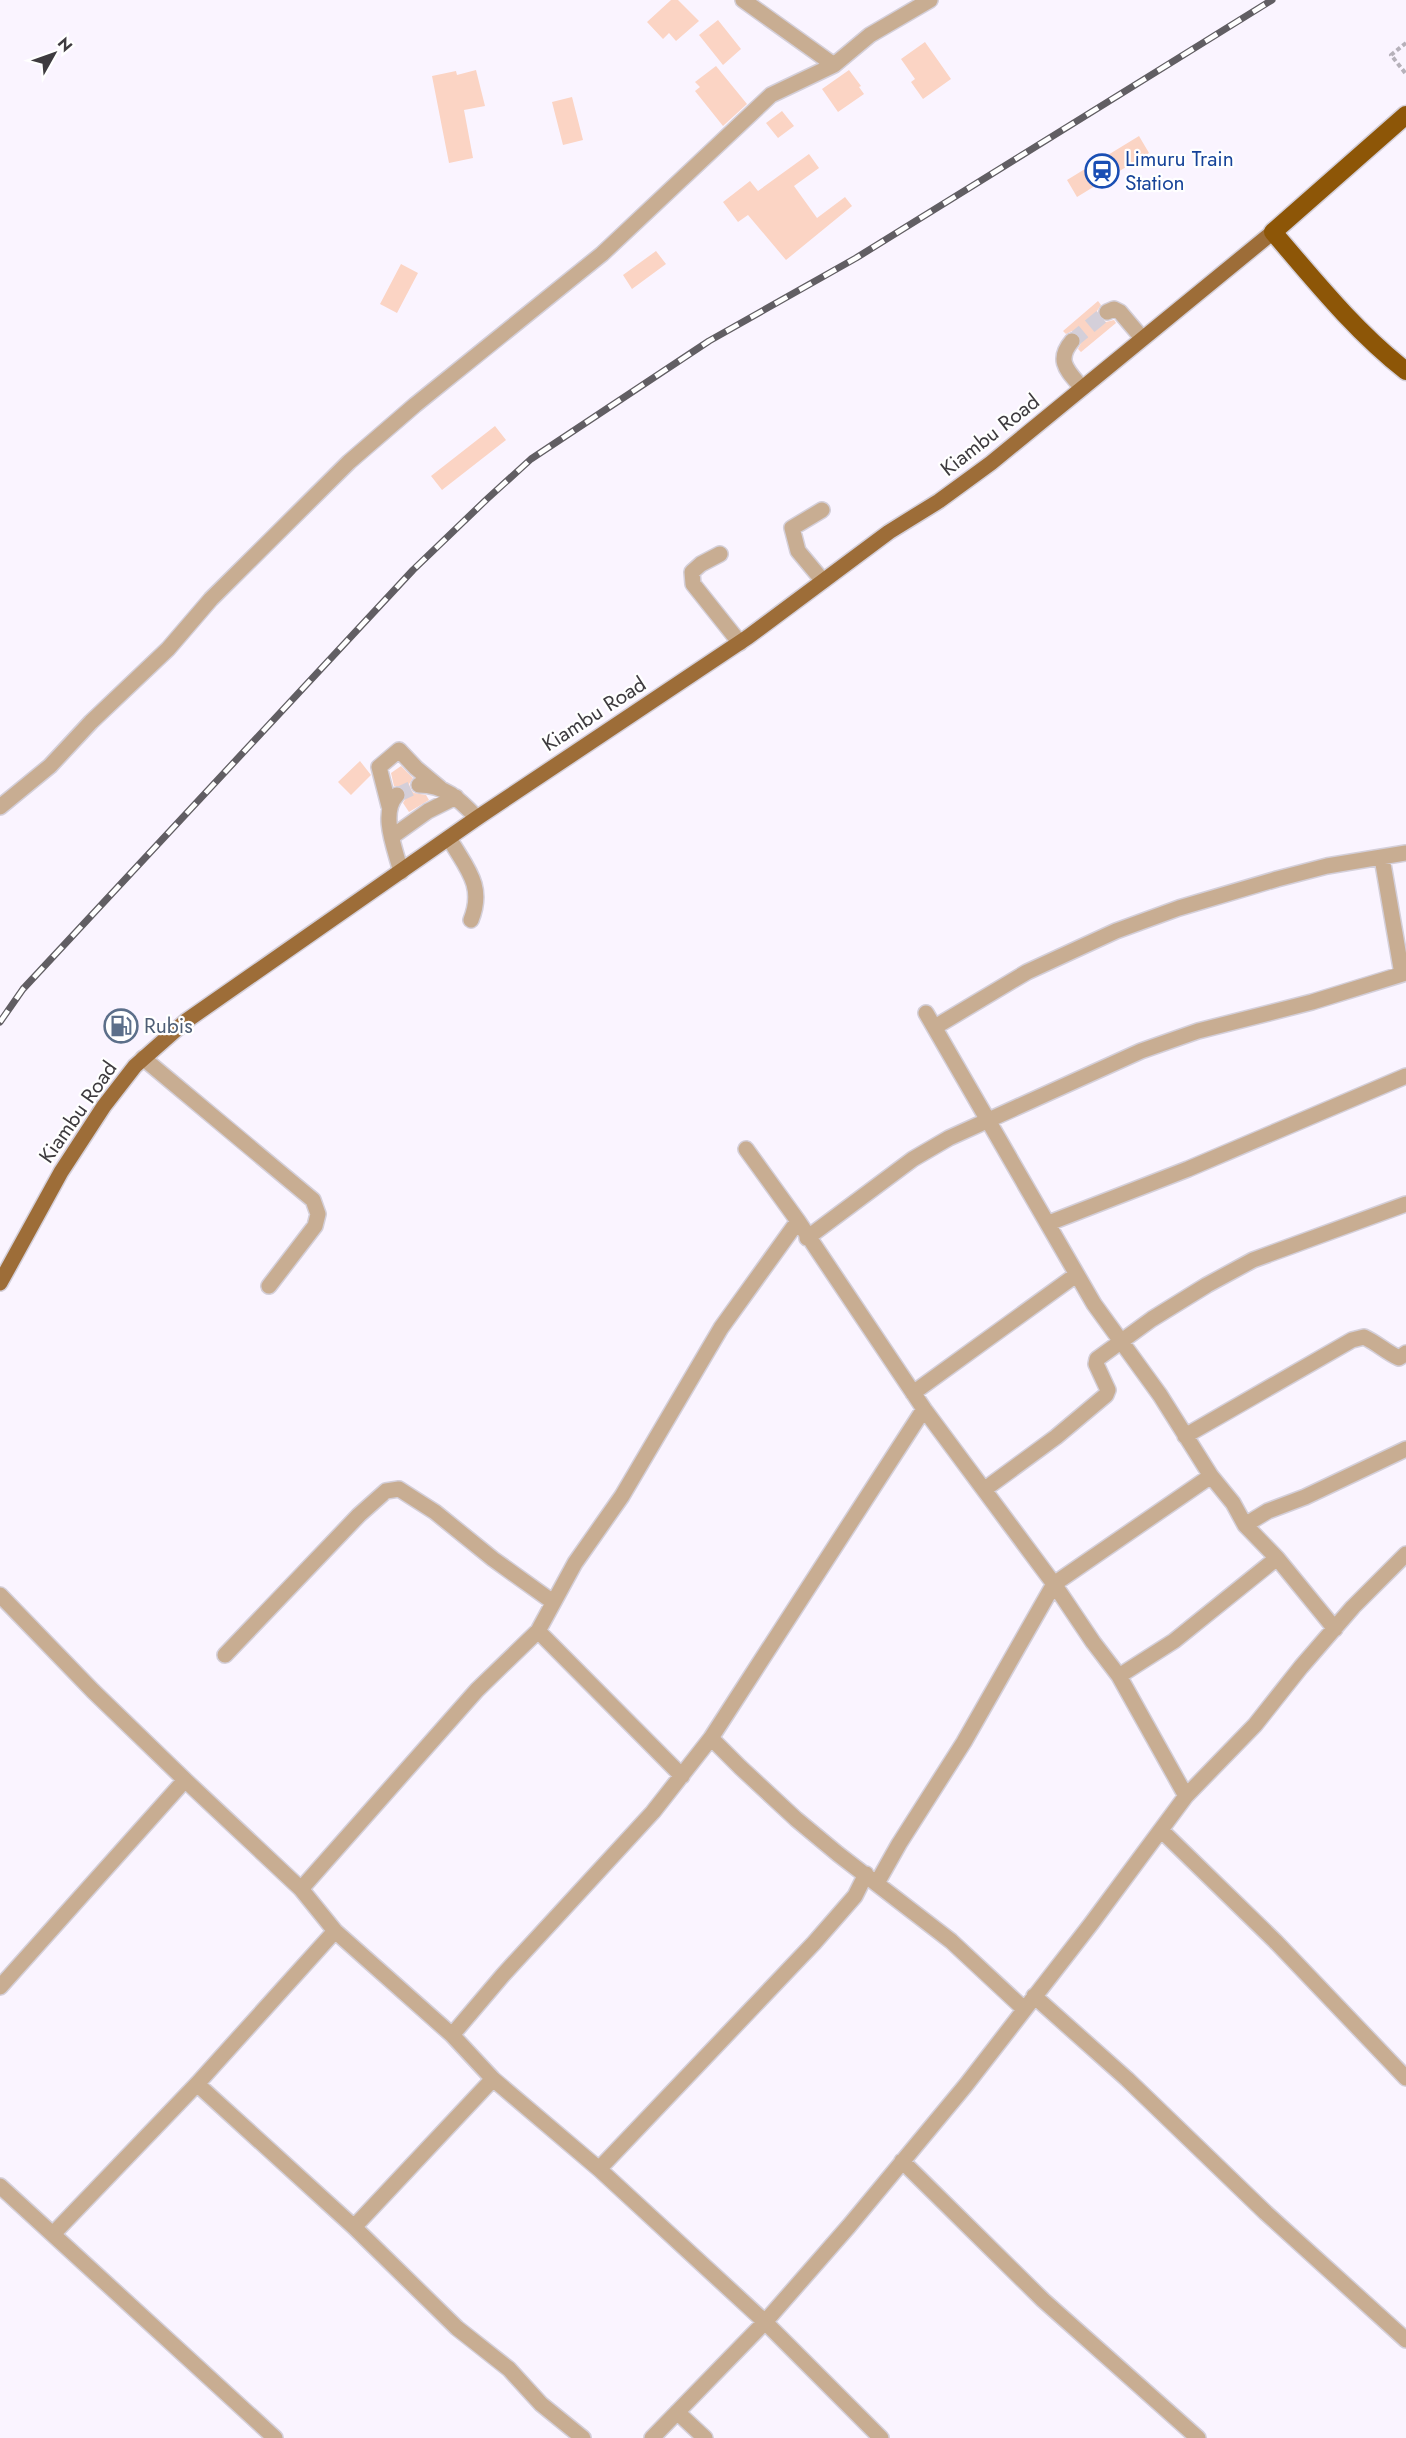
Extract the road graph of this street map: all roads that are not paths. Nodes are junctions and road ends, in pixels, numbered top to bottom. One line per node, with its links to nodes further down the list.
1 (930, 0): 3 (street)
2 (748, 2): 3 (street)
3 (834, 65): 18 (street)
4 (1406, 115): 5 (highway)
5 (1273, 232): 7 (main road, Kiambu Road); 9 (highway)
6 (1107, 312): 7 (street)
7 (1142, 338): 10 (main road, Kiambu Road)
8 (1072, 341): 10 (street)
9 (1406, 371)
10 (1082, 388): 13 (main road, Kiambu Road)
11 (822, 510): 13 (street)
12 (720, 554): 14 (street)
13 (823, 580): 14 (main road, Kiambu Road)
14 (740, 643): 19 (main road, Kiambu Road)
15 (418, 785): 16 (street)
16 (440, 788): 17 (street); 20 (street)
17 (456, 797): 19 (street); 20 (street)
18 (0, 807)
19 (477, 818): 21 (main road, Kiambu Road)
20 (393, 836): 24 (street)
21 (449, 838): 24 (main road, Kiambu Road); 25 (street)
22 (1406, 853): 23 (street)
23 (1382, 858): 26 (street); 28 (street)
24 (401, 873): 29 (main road, Kiambu Road)
25 (471, 920)
26 (1404, 974): 31 (street)
27 (926, 1013): 28 (street)
28 (935, 1027): 31 (street)
29 (143, 1058): 38 (main road, Kiambu Road); 39 (street)
30 (1406, 1077): 35 (street)
31 (988, 1120): 35 (street); 36 (street)
32 (746, 1149): 34 (street)
33 (1406, 1204): 40 (street)
34 (798, 1221): 36 (street); 53 (street)
35 (1048, 1223): 37 (street)
36 (807, 1238): 42 (street)
37 (1076, 1275): 40 (street); 42 (street)
38 (0, 1283)
39 (269, 1286)
40 (1122, 1342): 44 (street); 47 (street)
41 (1406, 1353): 44 (street)
42 (913, 1393): 43 (street)
43 (924, 1409): 47 (street); 58 (street)
44 (1185, 1436): 46 (street)
45 (1406, 1449): 48 (street)
46 (1211, 1476): 48 (street); 51 (street)
47 (985, 1489): 51 (street)
48 (1245, 1525): 50 (street)
49 (1406, 1554): 54 (street)
50 (1277, 1558): 54 (street); 57 (street)
51 (1054, 1584): 57 (street); 63 (street)
52 (0, 1595): 60 (street)
53 (553, 1602): 55 (street); 56 (street)
54 (1335, 1629): 61 (street)
55 (538, 1631): 59 (street); 64 (street)
56 (225, 1655)
57 (1119, 1676): 61 (street)
58 (711, 1738): 59 (street); 63 (street)
59 (682, 1776): 69 (street)
60 (185, 1780): 64 (street); 66 (street)
61 (1186, 1796): 62 (street)
62 (1162, 1831): 67 (street); 70 (street)
63 (871, 1879): 68 (street); 74 (street)
64 (301, 1889): 65 (street)
65 (335, 1931): 69 (street); 72 (street)
66 (0, 1987)
67 (1034, 1996): 68 (street); 79 (street)
68 (1024, 2009): 73 (street)
69 (452, 2035): 71 (street)
70 (1406, 2078)
71 (494, 2079): 74 (street); 76 (street)
72 (197, 2084): 76 (street); 77 (street)
73 (902, 2161): 78 (street); 86 (street)
74 (599, 2169): 78 (street)
75 (0, 2186): 77 (street)
76 (354, 2227): 82 (street)
77 (53, 2234): 81 (street)
78 (765, 2322): 80 (street); 85 (street)
79 (1406, 2340)
80 (677, 2412): 83 (street); 84 (street)
81 (275, 2438)
82 (583, 2438)
83 (652, 2438)
84 (705, 2438)
85 (881, 2438)
86 (1198, 2438)

